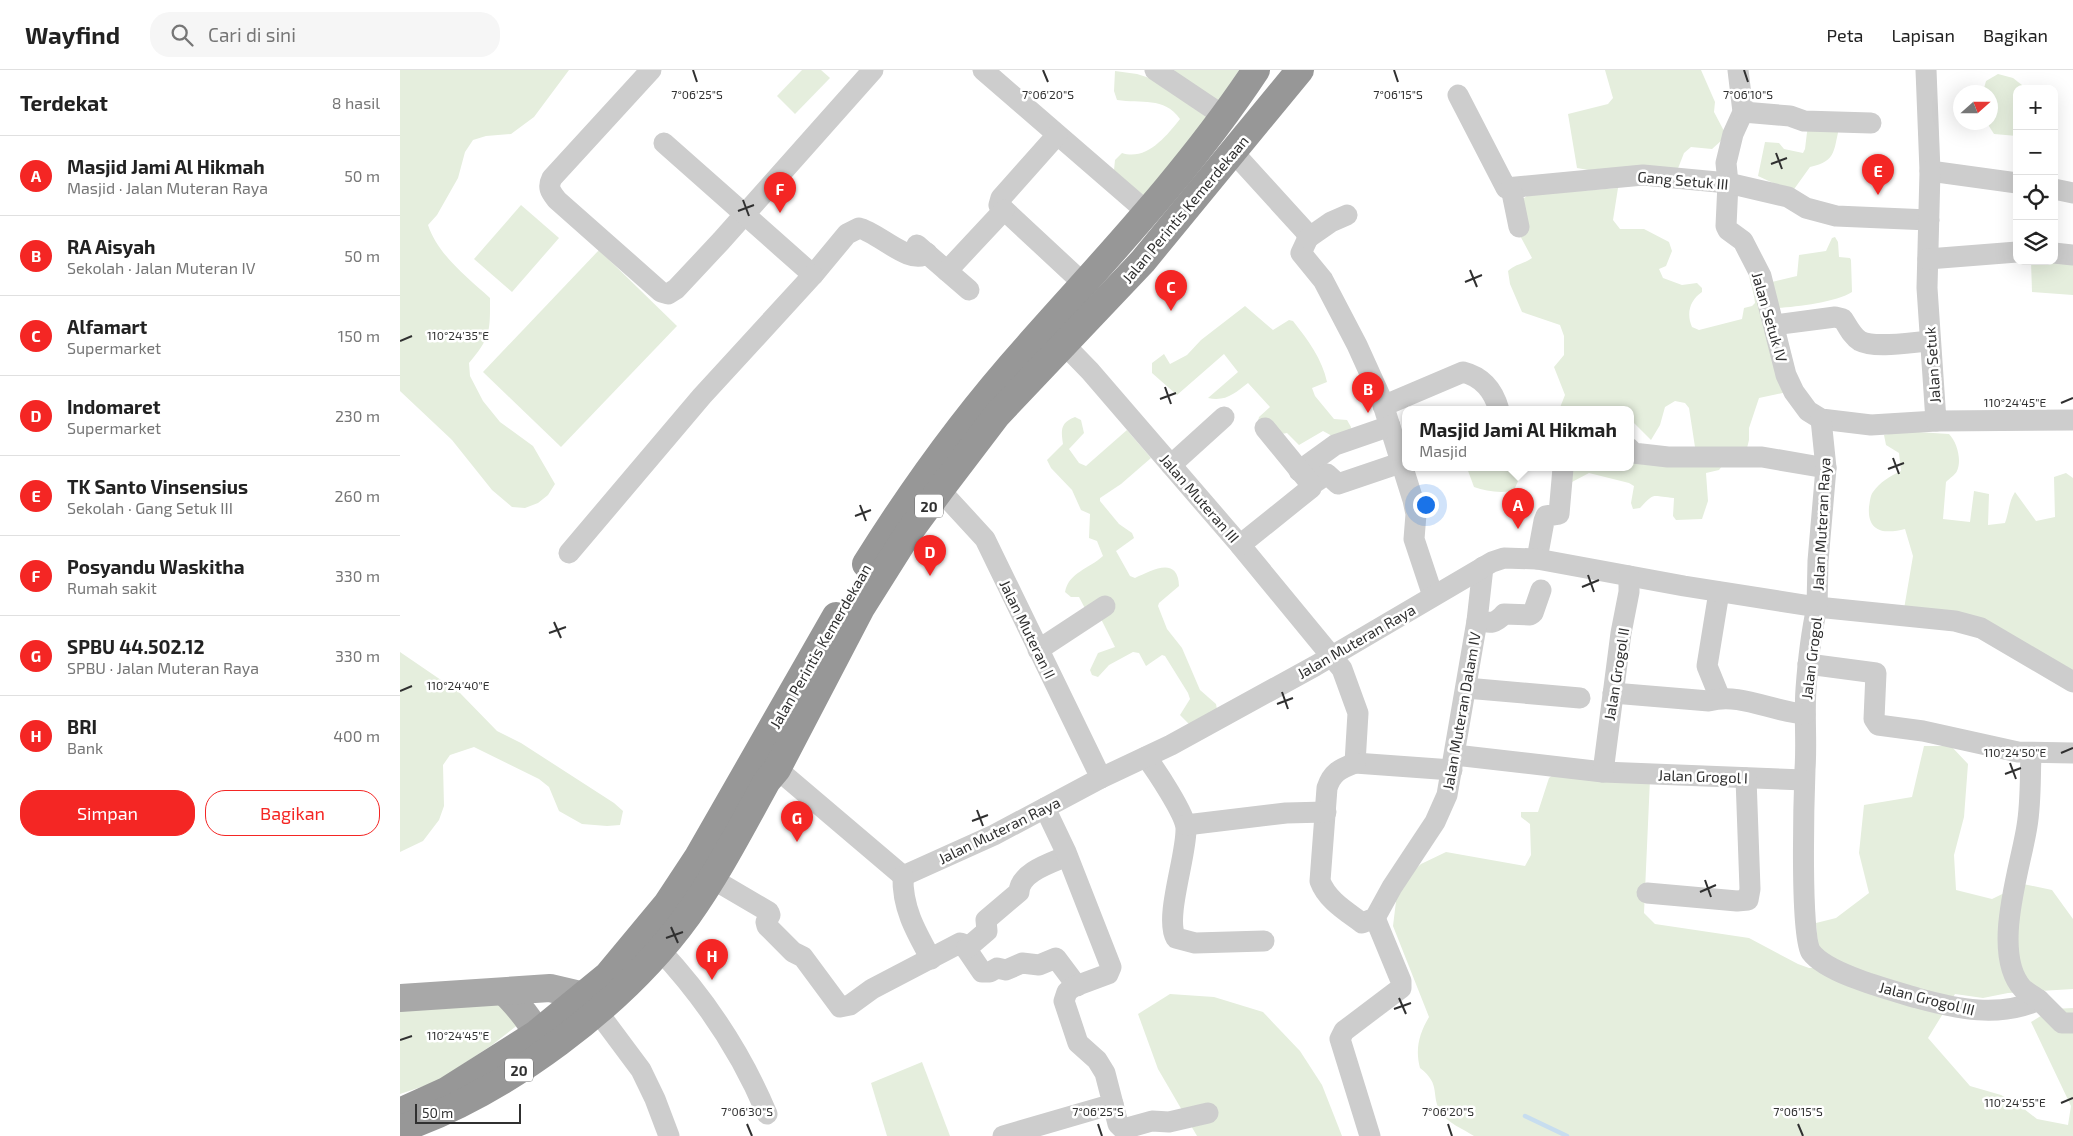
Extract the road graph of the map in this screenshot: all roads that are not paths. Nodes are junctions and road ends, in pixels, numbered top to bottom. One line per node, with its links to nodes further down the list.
1 (651, 70): 24 (street)
2 (873, 70): 24 (street)
3 (982, 70): 13 (street)
4 (1155, 70): 11 (street)
5 (1256, 70): 11 (highway, Jalan Perintis Kemerdekaan / 20)
6 (1300, 70): 15 (highway, Jalan Perintis Kemerdekaan / 20)
7 (1738, 70): 10 (street)
8 (1926, 70): 16 (street, Jalan Setuk)
9 (1458, 95): 19 (street)
10 (1743, 112): 12 (street); 18 (street, Jalan Setuk IV)
11 (1225, 117): 23 (highway, Jalan Perintis Kemerdekaan / 20)
12 (1871, 123)
13 (1057, 135): 22 (street); 23 (street)
14 (664, 143): 24 (street)
15 (1234, 153): 28 (street); 38 (highway, Jalan Perintis Kemerdekaan / 20)
16 (1930, 170): 17 (street); 26 (street, Jalan Setuk)
17 (2013, 182)
18 (1728, 183): 19 (street, Gang Setuk III); 26 (street, Gang Setuk III); 37 (street, Jalan Setuk IV)
19 (1511, 188): 27 (street)
20 (2058, 190): 21 (street)
21 (2073, 193)
22 (1004, 210): 33 (street); 35 (street)
23 (1147, 212): 35 (highway, Jalan Perintis Kemerdekaan / 20)
24 (744, 214): 34 (street)
25 (1347, 215): 28 (street)
26 (1929, 220): 32 (street, Jalan Setuk)
27 (1519, 227)
28 (1308, 238): 40 (street)
29 (2013, 252): 32 (street)
30 (2058, 253): 31 (street)
31 (2073, 255)
32 (1928, 259): 39 (street, Jalan Setuk)
33 (947, 271): 34 (street); 36 (street)
34 (813, 275): 58 (street)
35 (1085, 285): 38 (highway, Jalan Perintis Kemerdekaan / 20)
36 (968, 290)
37 (1774, 325): 39 (street); 43 (street, Jalan Setuk IV)
38 (1055, 335): 50 (street, Jalan Muteran III); 56 (highway, Jalan Perintis Kemerdekaan / 20); 100 (highway, Jalan Perintis Kemerdekaan / 20)
39 (1930, 341): 45 (street, Jalan Setuk)
40 (1383, 406): 41 (street); 46 (street)
41 (1498, 406)
42 (1224, 417): 50 (street)
43 (1821, 419): 45 (street); 51 (street, Jalan Muteran Raya)
44 (2073, 420): 45 (street, Jalan Setuk)
45 (1936, 422)
46 (1390, 426): 49 (street); 55 (street)
47 (1265, 428): 55 (street)
48 (1634, 453): 51 (street)
49 (1400, 463): 52 (street); 55 (street)
50 (1171, 465): 57 (street, Jalan Muteran III)
51 (1826, 468): 66 (street, Jalan Muteran Raya)
52 (1402, 469)
53 (1403, 471): 64 (street)
54 (1563, 471): 59 (street)
55 (1305, 478): 57 (street)
56 (940, 490): 68 (street, Jalan Muteran II); 82 (highway, Jalan Perintis Kemerdekaan / 20)
57 (1240, 545): 69 (street, Jalan Muteran III)
58 (569, 554)
59 (1537, 559): 60 (street, Jalan Muteran Raya); 61 (street, Jalan Muteran Raya)
60 (1483, 567): 64 (street, Jalan Muteran Raya); 67 (street, Jalan Muteran Dalam IV)
61 (1629, 576): 63 (street, Jalan Muteran Raya); 73 (street, Jalan Grogol II)
62 (1541, 590): 67 (street)
63 (1719, 592): 66 (street, Jalan Muteran Raya); 75 (street)
64 (1433, 596): 69 (street, Jalan Muteran Raya)
65 (1105, 606): 68 (street)
66 (1817, 607): 70 (street, Jalan Grogol); 71 (street, Jalan Grogol)
67 (1477, 621): 72 (street, Jalan Muteran Dalam IV)
68 (1038, 650): 84 (street, Jalan Muteran II)
69 (1331, 656): 79 (street, Jalan Muteran Raya); 80 (street, Jalan Muteran III)
70 (1808, 664): 76 (street, Jalan Grogol); 78 (street)
71 (2073, 682)
72 (1466, 688): 74 (street); 81 (street, Jalan Muteran Dalam IV)
73 (1613, 694): 75 (street); 83 (street, Jalan Grogol II)
74 (1580, 698)
75 (1720, 698): 76 (street)
76 (1805, 714): 86 (street, Jalan Grogol)
77 (2073, 753): 78 (street)
78 (2031, 754): 104 (street)
79 (1146, 757): 84 (street, Jalan Muteran Raya); 89 (street)
80 (1355, 763): 81 (street, Jalan Grogol I); 88 (street)
81 (1453, 763): 83 (street, Jalan Grogol I); 94 (street, Jalan Muteran Dalam IV)
82 (777, 769): 91 (street); 92 (highway, Jalan Perintis Kemerdekaan / 20)
83 (1603, 772): 85 (street, Jalan Grogol I)
84 (1101, 778): 87 (street, Jalan Muteran Raya)
85 (1746, 778): 86 (street, Jalan Grogol I); 93 (street)
86 (1804, 780): 98 (street, Jalan Grogol)
87 (1045, 808): 90 (street); 91 (street, Jalan Muteran Raya)
88 (1326, 812): 89 (street); 94 (street)
89 (1186, 825): 95 (street)
90 (1067, 856): 97 (street); 101 (street)
91 (903, 876): 99 (street)
92 (712, 878): 96 (highway, Jalan Perintis Kemerdekaan / 20); 99 (street)
93 (1646, 893)
94 (1372, 920): 116 (street)
95 (1264, 941)
96 (659, 949): 100 (highway, Jalan Perintis Kemerdekaan / 20); 112 (street)
97 (966, 949): 99 (street); 101 (street)
98 (1810, 950): 104 (street, Jalan Grogol III)
99 (931, 959)
100 (616, 982): 105 (highway, 20)
101 (1078, 986): 109 (street)
102 (506, 993): 103 (main road); 105 (main road); 107 (main road)
103 (400, 998)
104 (2039, 1000): 106 (street)
105 (590, 1004): 107 (highway, 20); 108 (highway, 20); 114 (street)
106 (2073, 1023)
107 (536, 1034): 108 (main road); 110 (highway, 20)
108 (528, 1063): 113 (highway, 20)
109 (1113, 1104): 111 (street); 115 (street)
110 (400, 1112)
111 (1208, 1113)
112 (767, 1114)
113 (400, 1129)
114 (669, 1136)
115 (1002, 1136)
116 (1370, 1136)

